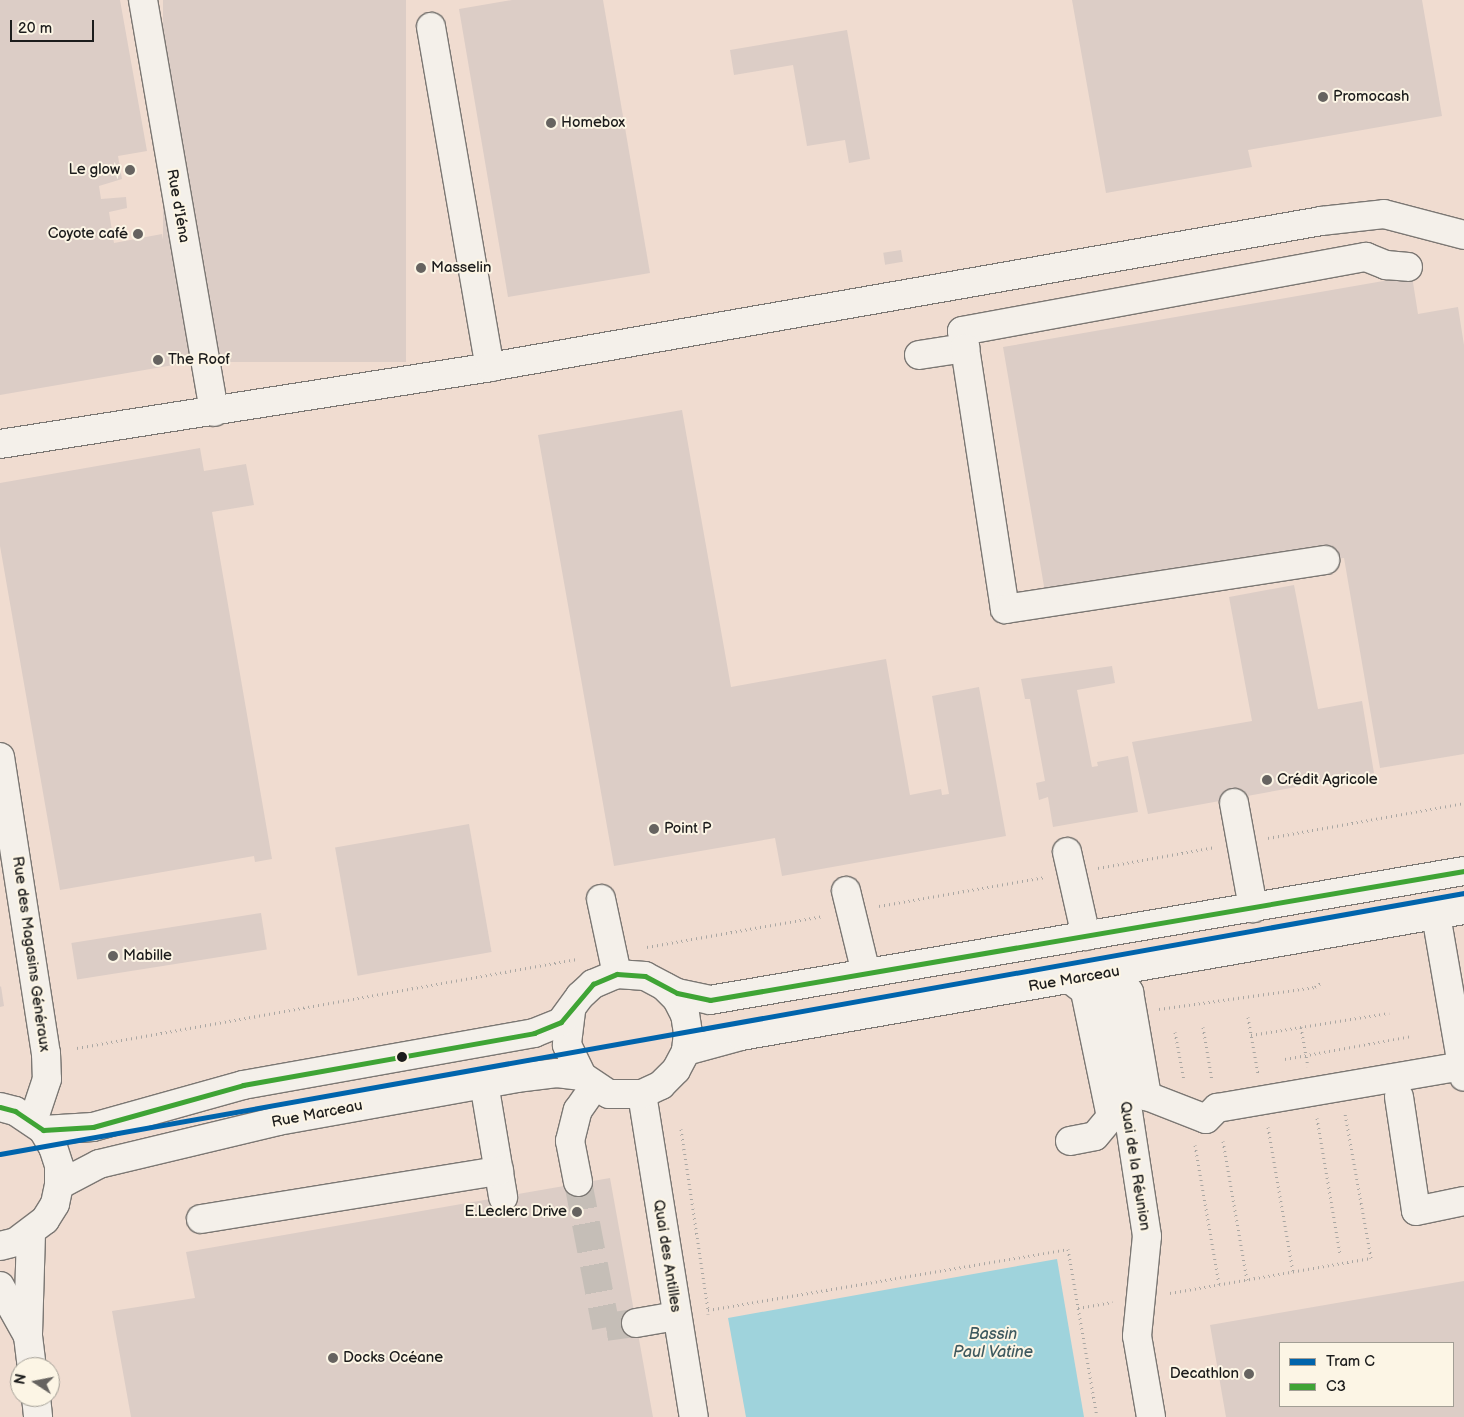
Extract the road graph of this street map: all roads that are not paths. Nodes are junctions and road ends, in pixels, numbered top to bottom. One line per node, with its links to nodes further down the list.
1 (142, 0): 8 (main road, Rue d'Iéna)
2 (431, 27): 7 (main road)
3 (1464, 235): 7 (main road)
4 (1408, 267): 5 (main road)
5 (965, 348): 6 (main road); 10 (main road)
6 (919, 355)
7 (490, 366): 8 (main road)
8 (214, 412): 9 (main road)
9 (0, 444)
10 (1325, 560)
11 (0, 757): 34 (main road, Rue des Magasins Généraux)
12 (1234, 804): 17 (main road)
13 (1070, 862): 20 (main road)
14 (1464, 871): 17 (main road, Rue Marceau)
15 (601, 899): 21 (main road)
16 (848, 901): 22 (main road)
17 (1253, 908): 20 (main road, Rue Marceau)
18 (1464, 910): 19 (main road, Rue Marceau)
19 (1436, 915): 23 (main road, Rue Marceau); 28 (main road)
20 (1086, 936): 22 (main road, Rue Marceau)
21 (614, 964): 25 (main road, Rue Marceau); 26 (main road, Rue Marceau)
22 (866, 973): 25 (main road, Rue Marceau)
23 (1106, 974): 24 (main road, Rue Marceau); 28 (main road); 50 (main road, Quai de la Réunion)
24 (1071, 980): 27 (main road, Rue Marceau); 35 (main road)
25 (664, 986): 27 (main road, Rue Marceau)
26 (571, 1011): 29 (main road, Rue Marceau); 34 (main road, Rue Marceau)
27 (686, 1051): 31 (main road, Rue Marceau)
28 (1463, 1071)
29 (588, 1081): 30 (main road, Rue Marceau); 31 (main road, Rue Marceau); 37 (main road)
30 (484, 1083): 36 (main road); 38 (main road, Rue Marceau)
31 (642, 1094): 46 (main road, Quai des Antilles)
32 (1399, 1097): 40 (main road)
33 (0, 1107): 34 (main road)
34 (38, 1126): 38 (main road)
35 (1070, 1141)
36 (499, 1171): 39 (main road); 41 (main road)
37 (578, 1182)
38 (59, 1185): 42 (main road)
39 (503, 1197)
40 (1464, 1202)
41 (201, 1218)
42 (32, 1233): 43 (main road); 47 (main road)
43 (0, 1246)
44 (0, 1286): 47 (main road)
45 (636, 1322): 46 (main road)
46 (677, 1327): 49 (main road, Quai des Antilles)
47 (28, 1336): 48 (main road)
48 (31, 1357)
49 (694, 1417)
50 (1151, 1417)

